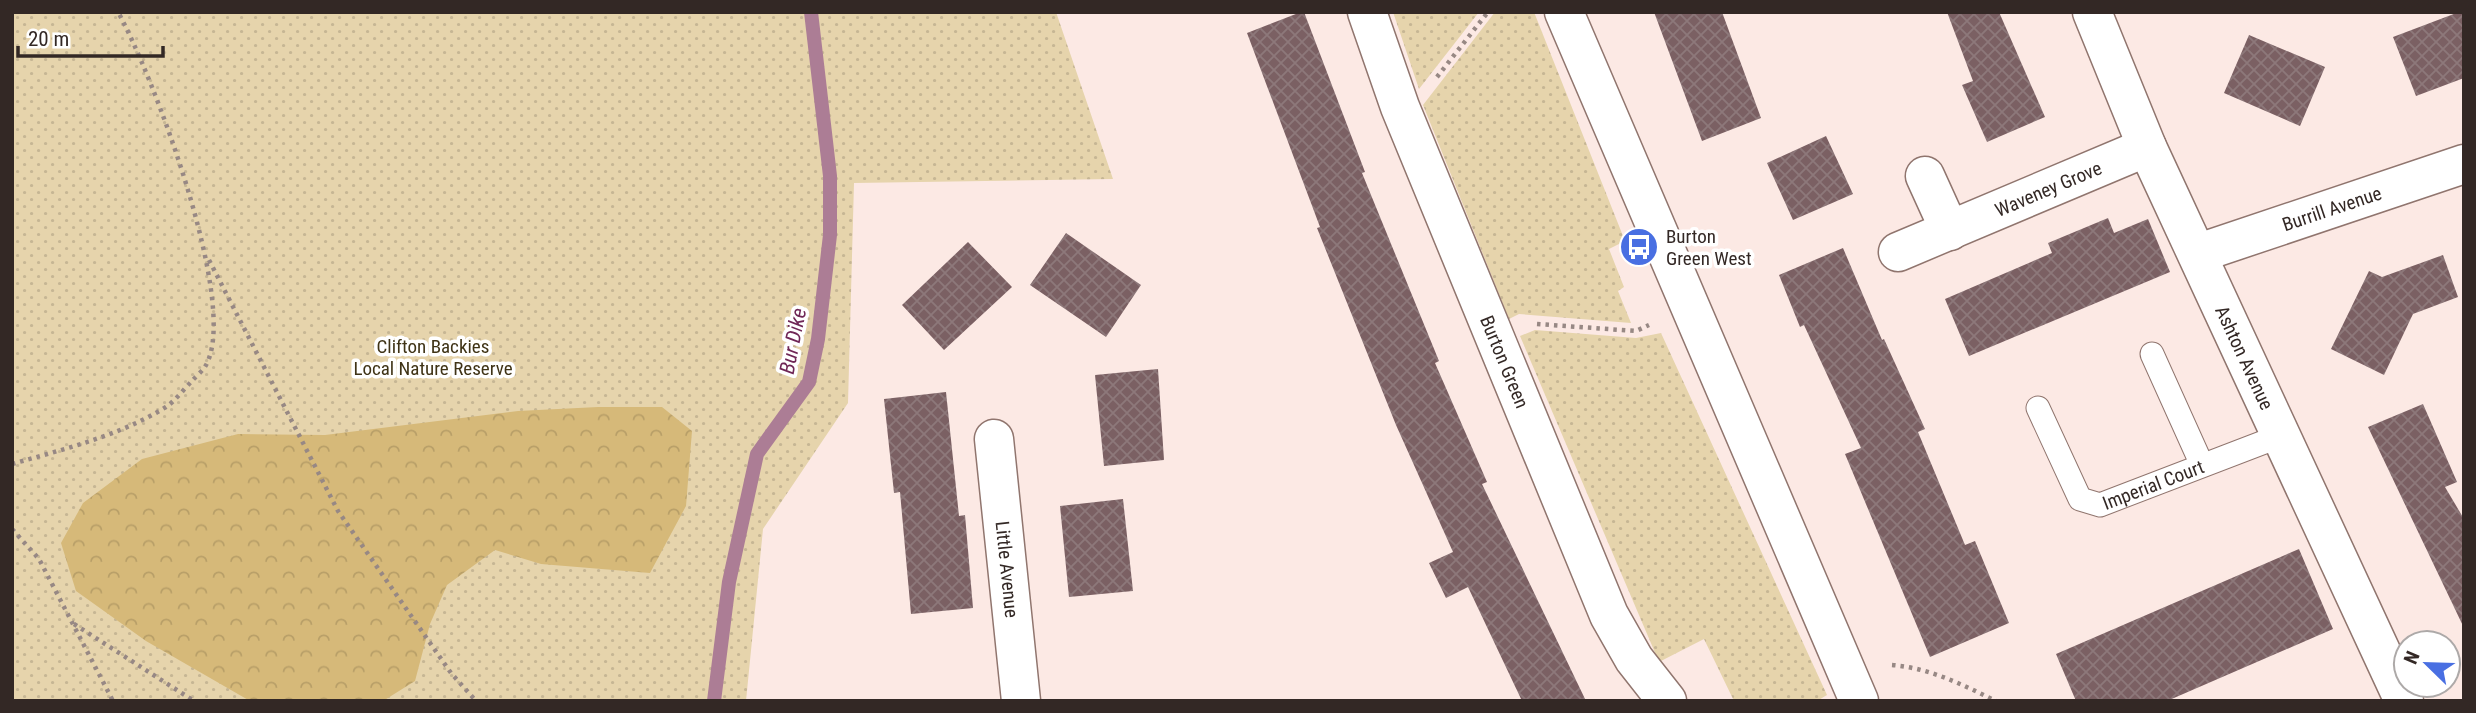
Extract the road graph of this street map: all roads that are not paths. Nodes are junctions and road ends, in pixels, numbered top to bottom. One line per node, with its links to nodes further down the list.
1 (1367, 12): 17 (street, Burton Green)
2 (1564, 12): 15 (street)
3 (2091, 12): 4 (street, Ashton Avenue)
4 (2147, 146): 7 (street, Waveney Grove); 9 (street, Ashton Avenue)
5 (2464, 164): 9 (street, Burrill Avenue)
6 (1925, 176): 7 (street)
7 (1950, 231): 8 (street, Waveney Grove)
8 (1898, 252)
9 (2199, 253): 12 (street, Ashton Avenue)
10 (2151, 354): 14 (lane)
11 (2038, 408): 14 (lane, Imperial Court)
12 (2280, 436): 14 (lane, Imperial Court); 18 (street, Ashton Avenue)
13 (994, 439): 16 (street, Little Avenue)
14 (2202, 466)
15 (1854, 690)
16 (1021, 701)
17 (1667, 701)
18 (2404, 701)

